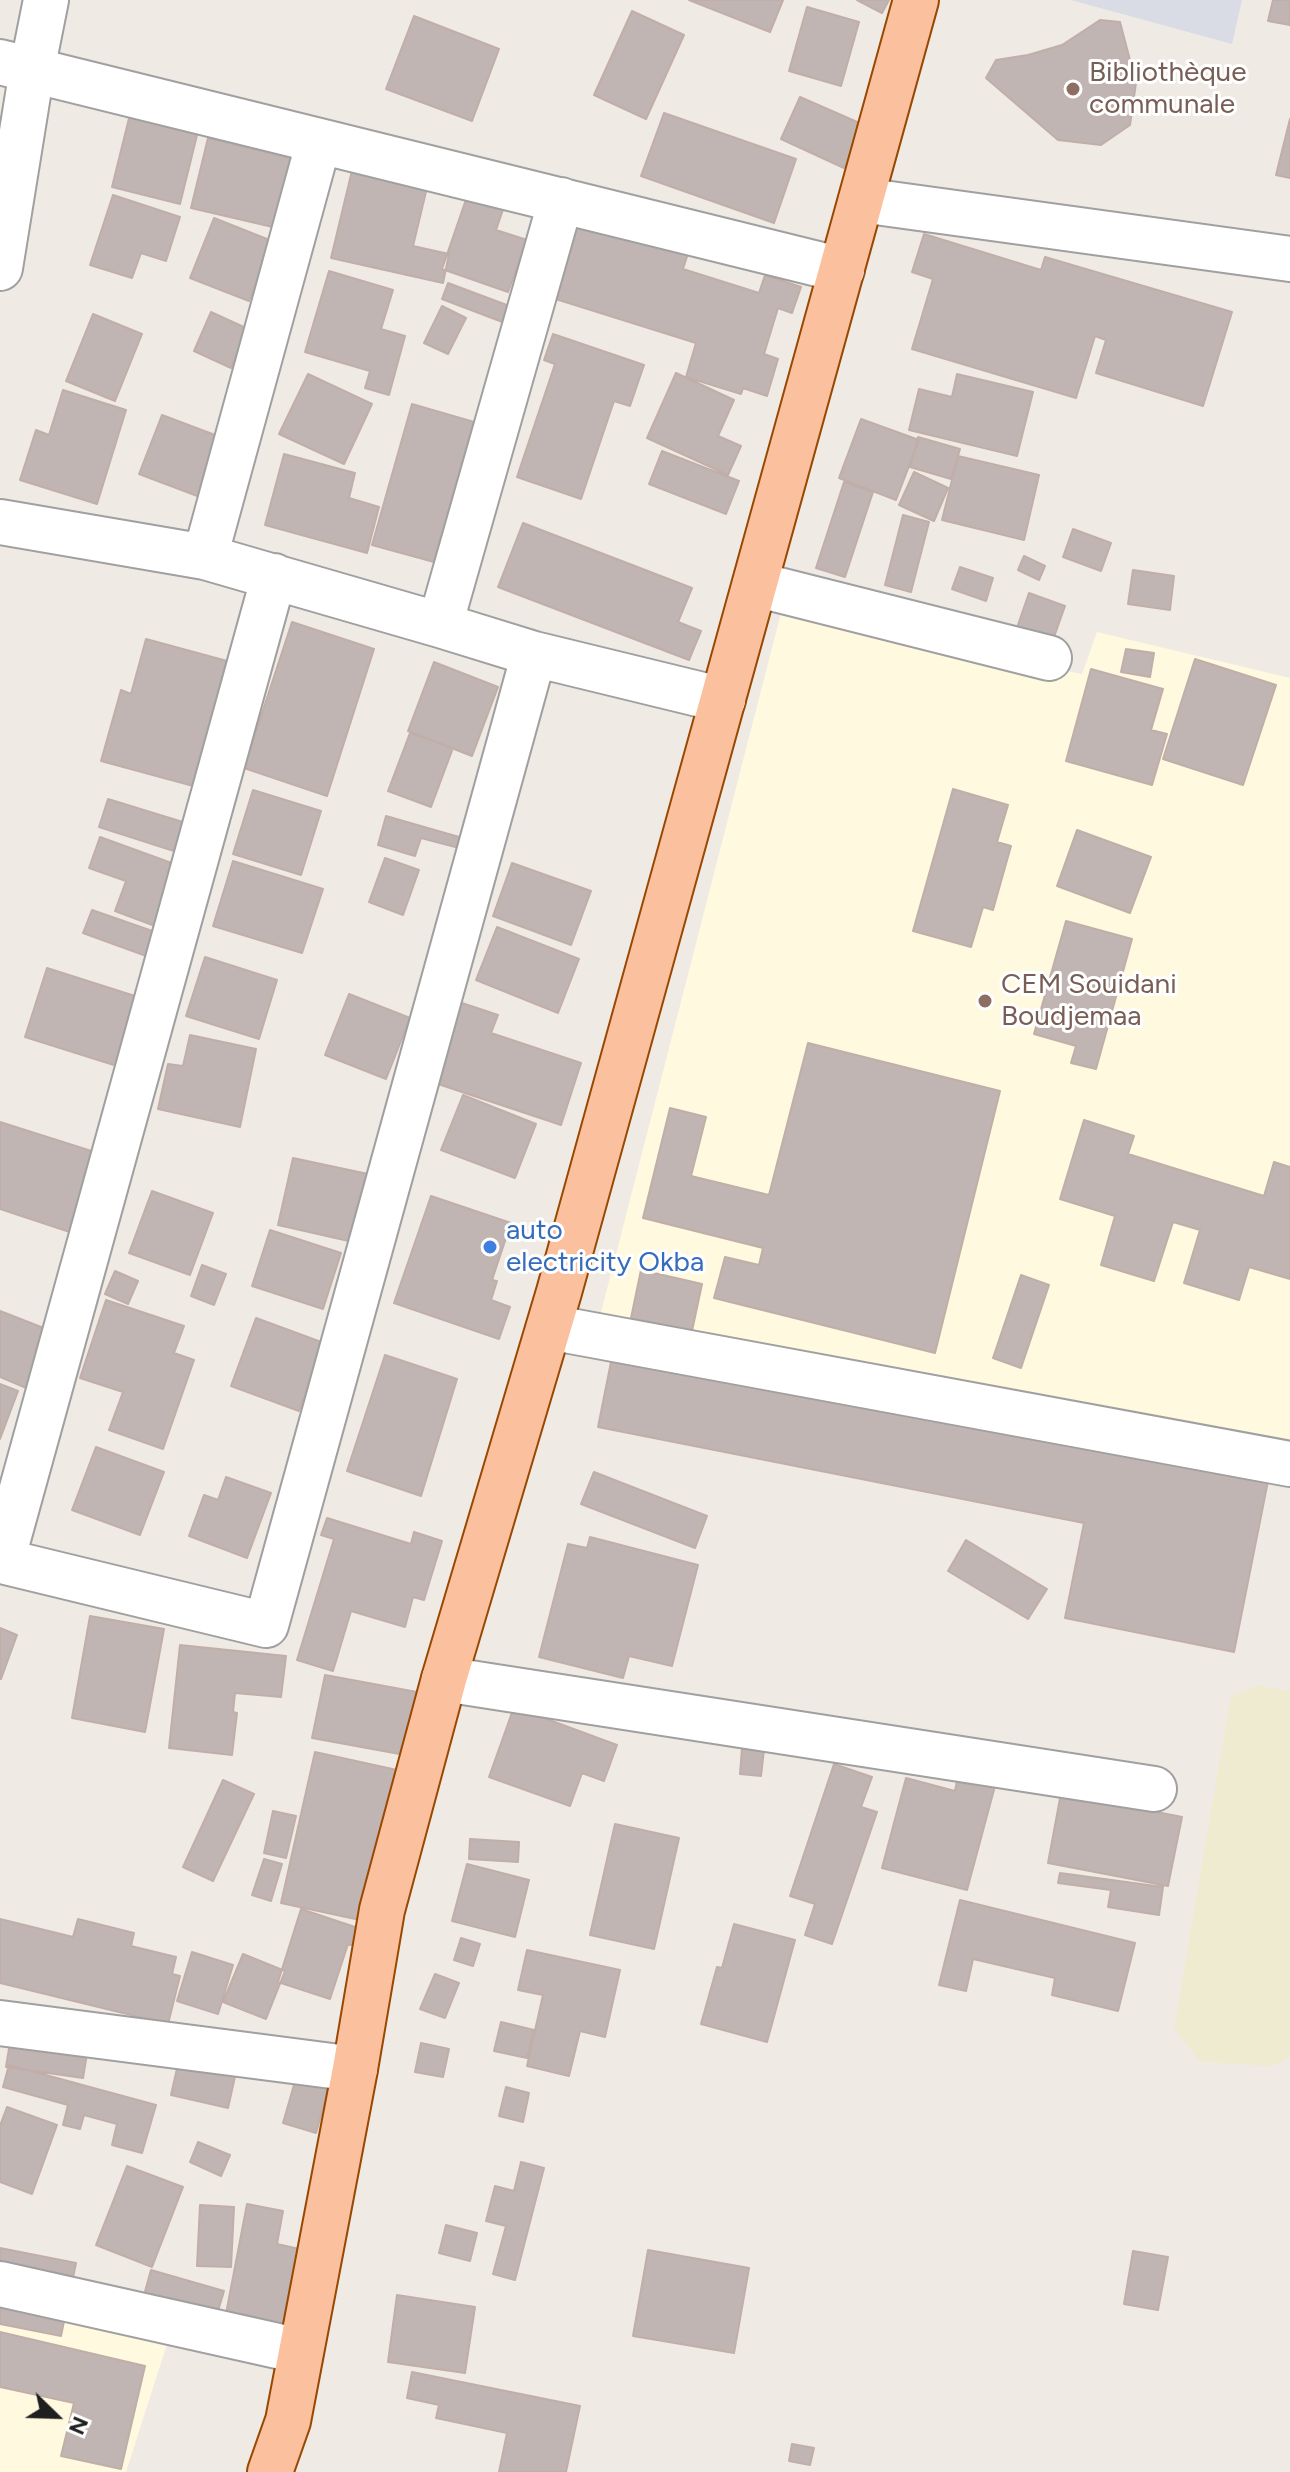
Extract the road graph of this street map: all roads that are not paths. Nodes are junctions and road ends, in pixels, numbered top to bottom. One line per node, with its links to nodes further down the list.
1 (46, 0): 3 (street)
2 (916, 0): 6 (main road)
3 (16, 66): 4 (street); 8 (street)
4 (319, 141): 5 (street); 11 (street)
5 (561, 200): 9 (street); 14 (street)
6 (861, 200): 7 (street); 9 (main road)
7 (1290, 259)
8 (0, 268)
9 (842, 270): 13 (main road)
10 (0, 522): 11 (street)
11 (205, 557): 12 (street)
12 (274, 576): 14 (street); 20 (street)
13 (755, 584): 16 (street); 17 (main road)
14 (440, 625): 15 (street)
15 (534, 654): 17 (street); 20 (street)
16 (1049, 658)
17 (723, 700): 18 (main road)
18 (549, 1327): 19 (street); 21 (main road)
19 (1290, 1464)
20 (1, 1560)
21 (444, 1679): 22 (street); 24 (main road)
22 (1154, 1789)
23 (0, 2023): 24 (street)
24 (355, 2069): 26 (main road)
25 (0, 2284): 26 (street)
26 (300, 2351): 27 (main road)
27 (270, 2472)

